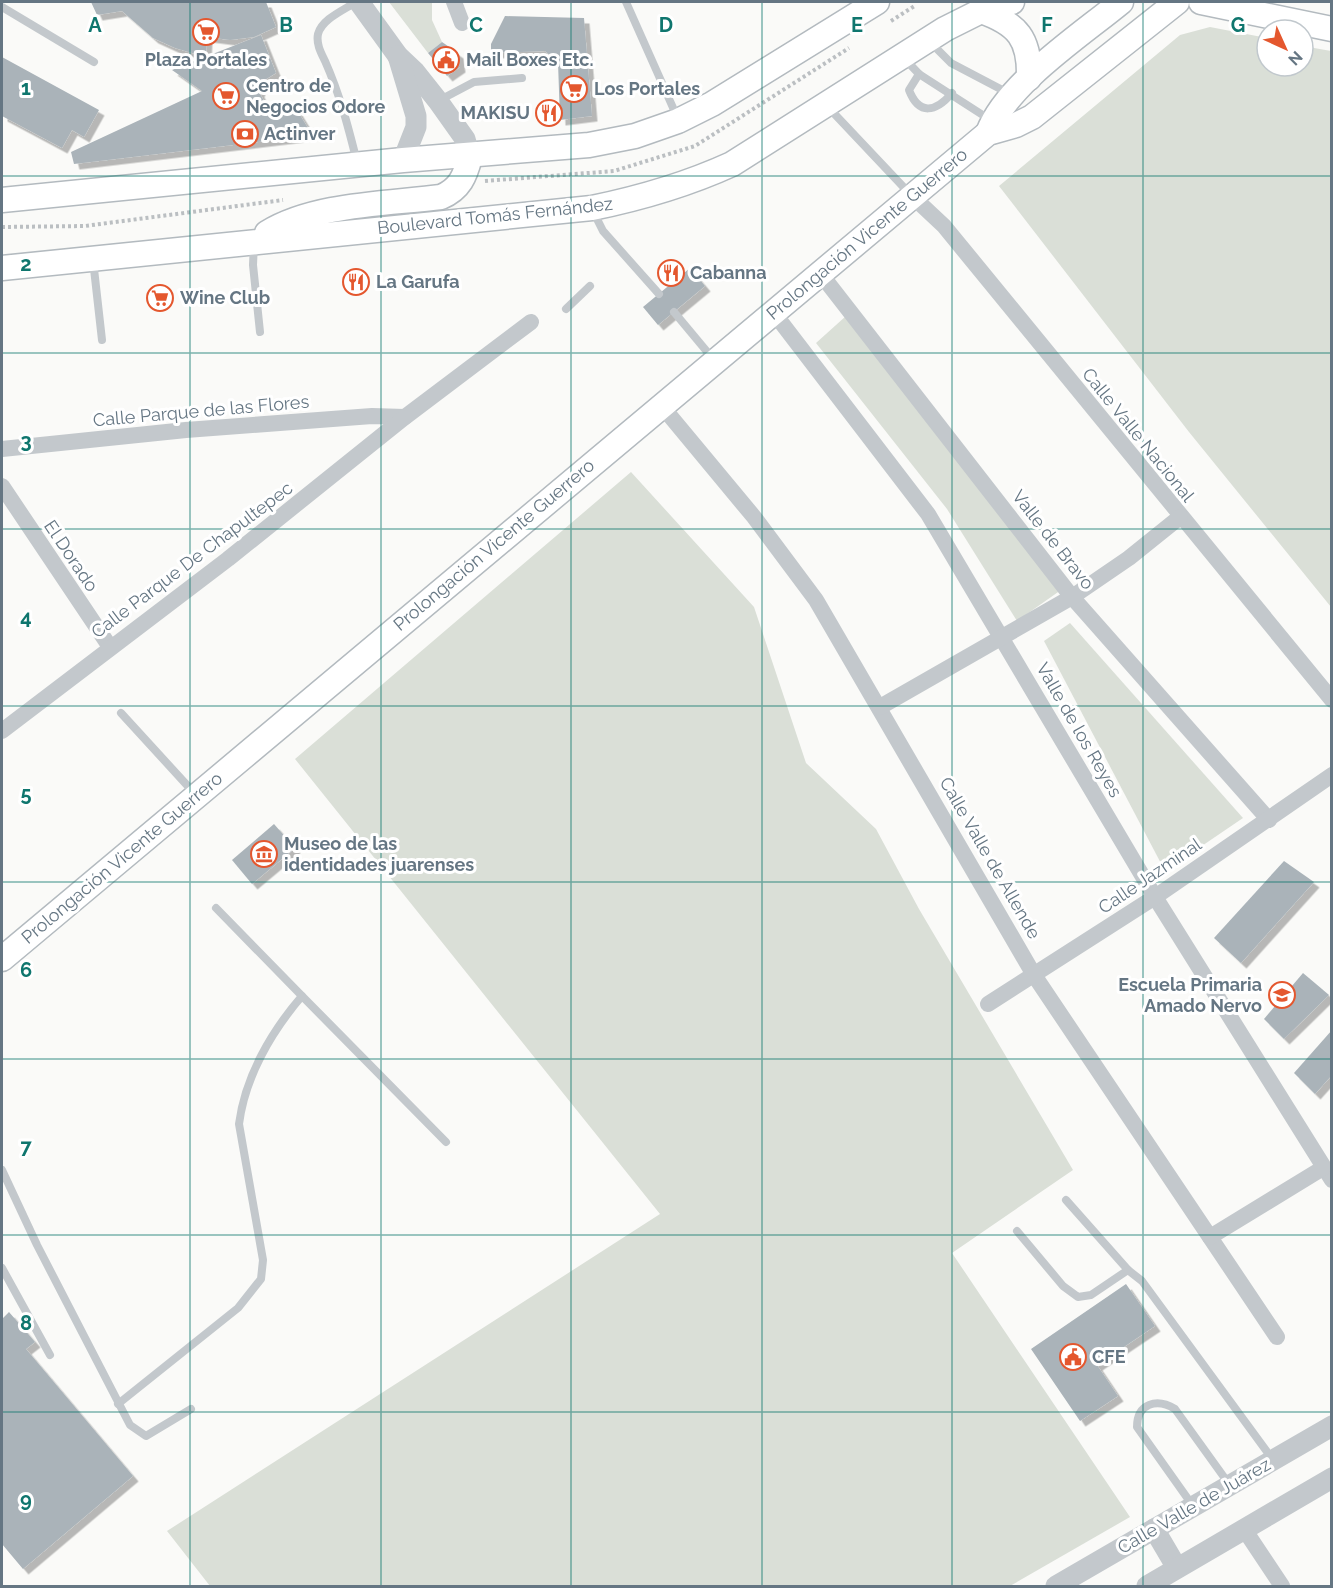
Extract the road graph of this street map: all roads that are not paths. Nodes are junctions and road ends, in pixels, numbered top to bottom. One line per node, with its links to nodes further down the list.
1 (358, 2): 14 (street); 28 (lane)
2 (454, 2): 11 (street)
3 (626, 2): 24 (lane)
4 (878, 2): 24 (main road)
5 (1012, 2): 10 (main road, Boulevard Tomás Fernández)
6 (1121, 2): 19 (main road)
7 (1177, 2): 25 (main road)
8 (1201, 2): 12 (main road)
9 (2, 7): 16 (lane)
10 (981, 11): 13 (main road, Boulevard Tomás Fernández); 19 (main road)
11 (462, 23)
12 (1332, 29)
13 (928, 40): 15 (main road, Boulevard Tomás Fernández); 21 (lane)
14 (398, 56): 22 (street); 27 (street)
15 (903, 56): 17 (lane); 23 (main road, Boulevard Tomás Fernández)
16 (94, 62)
17 (919, 74): 20 (lane); 20 (lane)
18 (522, 78): 22 (lane)
19 (1029, 78): 21 (main road)
20 (952, 93): 25 (lane)
21 (1011, 94): 25 (main road)
22 (438, 101): 26 (street)
23 (826, 106): 30 (lane); 33 (main road, Boulevard Tomás Fernández)
24 (678, 120): 26 (main road)
25 (990, 127): 30 (main road, Prolongación Vicente Guerrero)
26 (470, 157): 27 (main road); 34 (main road)
27 (403, 160): 28 (main road)
28 (358, 165): 31 (main road)
29 (2, 193): 31 (lane)
30 (912, 196): 37 (main road, Prolongación Vicente Guerrero); 51 (street, Calle Valle Nacional)
31 (25, 198): 32 (main road)
32 (2, 200)
33 (592, 208): 34 (main road, Boulevard Tomás Fernández); 39 (lane)
34 (254, 240): 35 (main road, Boulevard Tomás Fernández); 44 (lane)
35 (93, 259): 36 (main road, Boulevard Tomás Fernández); 45 (lane)
36 (2, 267)
37 (820, 273): 42 (main road, Prolongación Vicente Guerrero); 52 (street, Valle de Bravo)
38 (590, 286): 40 (lane)
39 (659, 294)
40 (566, 309)
41 (674, 312): 46 (lane)
42 (774, 312): 46 (main road, Prolongación Vicente Guerrero); 53 (street, Valle de los Reyes)
43 (531, 322): 48 (street, Calle Parque De Chapultepec)
44 (260, 332)
45 (102, 340)
46 (715, 361): 47 (main road, Prolongación Vicente Guerrero)
47 (661, 405): 56 (street, Calle Valle de Allende); 60 (main road, Prolongación Vicente Guerrero)
48 (405, 417): 49 (street, Calle Parque de las Flores); 54 (street, Calle Parque De Chapultepec)
49 (2, 449)
50 (2, 486): 54 (street, El Dorado)
51 (1180, 518): 52 (street); 55 (street, Calle Valle Nacional)
52 (1072, 597): 53 (street); 61 (street, Valle de Bravo)
53 (1004, 637): 56 (street); 62 (street, Valle de los Reyes)
54 (110, 647): 58 (street, Calle Parque De Chapultepec)
55 (1332, 700)
56 (880, 707): 65 (street, Calle Valle de Allende)
57 (121, 713): 60 (lane)
58 (2, 731)
59 (1332, 775): 61 (street, Calle Jazminal)
60 (196, 795): 64 (main road, Prolongación Vicente Guerrero)
61 (1269, 820): 62 (street, Calle Jazminal)
62 (1155, 897): 65 (street, Calle Jazminal); 70 (street, Valle de los Reyes)
63 (216, 908): 66 (lane)
64 (2, 959)
65 (1034, 975): 67 (street, Calle Jazminal); 73 (street, Calle Valle de Allende)
66 (302, 996): 68 (lane); 78 (lane)
67 (988, 1004)
68 (446, 1142)
69 (2, 1170): 78 (lane)
70 (1327, 1174): 73 (street)
71 (1066, 1200): 75 (lane)
72 (1017, 1231): 75 (lane)
73 (1210, 1237): 76 (street, Calle Valle de Allende)
74 (2, 1268): 77 (lane)
75 (1128, 1270): 81 (lane)
76 (1277, 1337)
77 (51, 1355)
78 (118, 1404): 79 (lane)
79 (191, 1409)
80 (1332, 1426): 81 (street, Calle Valle de Juárez)
81 (1273, 1460): 83 (street, Calle Valle de Juárez)
82 (1332, 1478): 86 (street)
83 (1229, 1485): 84 (street, Calle Valle de Juárez); 84 (lane)
84 (1193, 1506): 85 (street, Calle Valle de Juárez)
85 (1154, 1529): 87 (street); 88 (street, Calle Valle de Juárez)
86 (1244, 1529): 87 (street); 90 (street)
87 (1177, 1568): 89 (street)
88 (1056, 1587)
89 (1147, 1587)
90 (1282, 1587)

